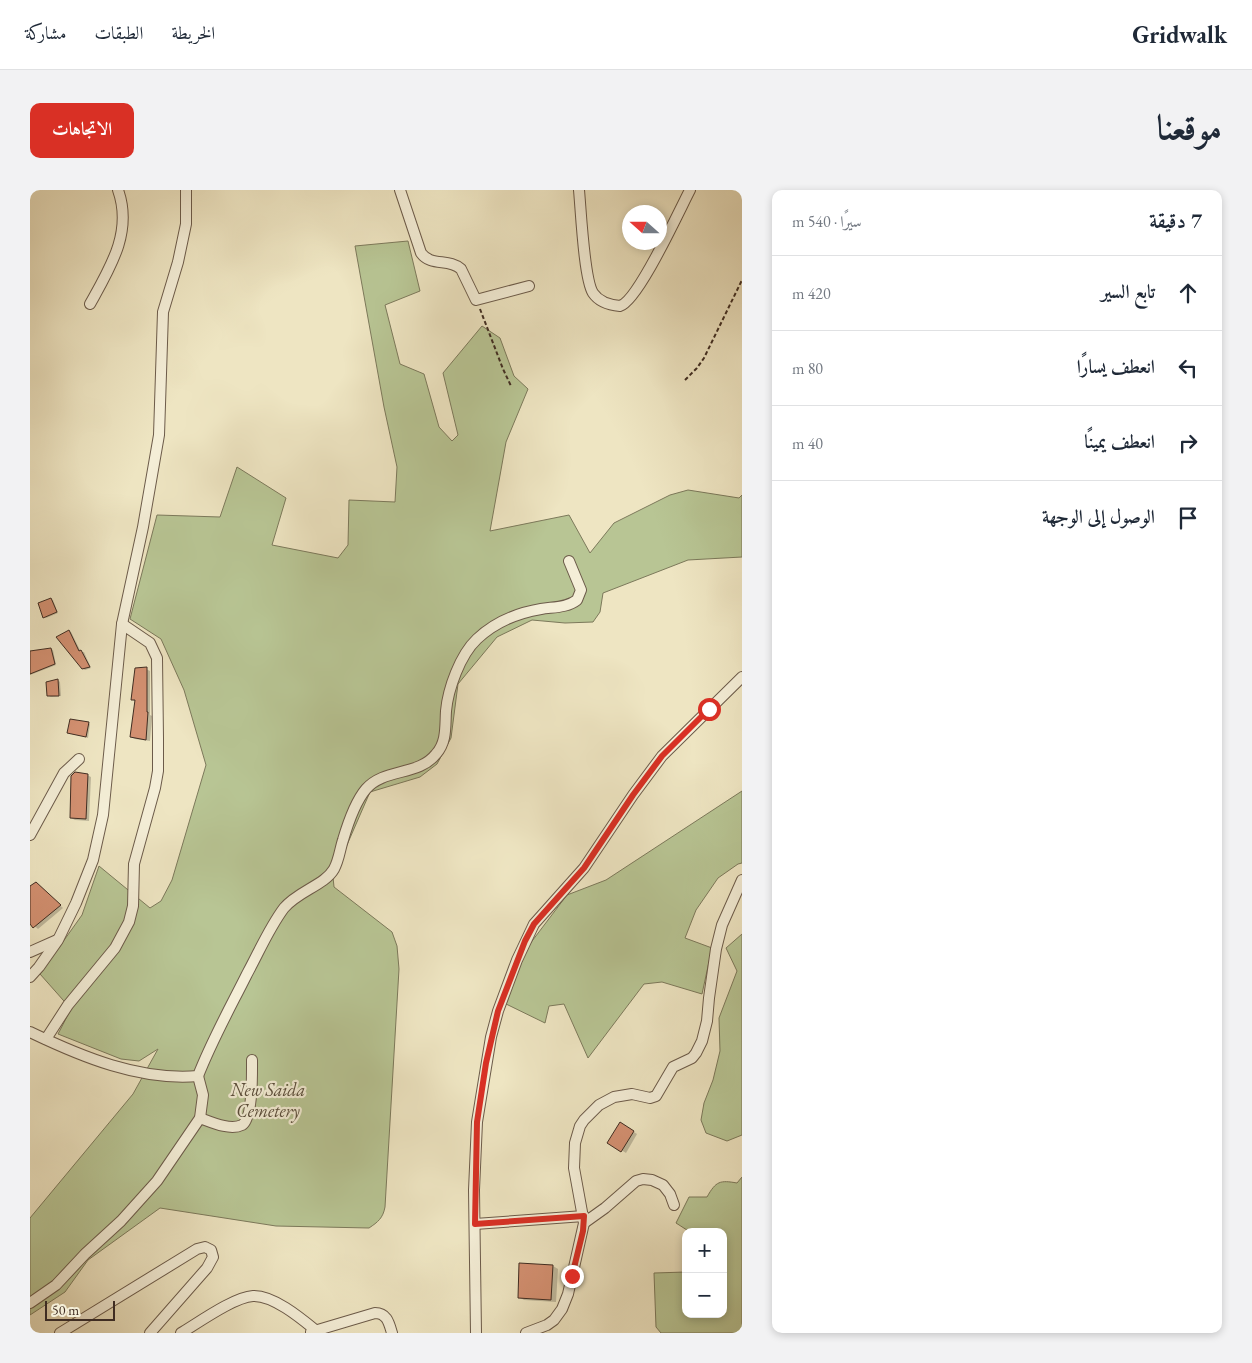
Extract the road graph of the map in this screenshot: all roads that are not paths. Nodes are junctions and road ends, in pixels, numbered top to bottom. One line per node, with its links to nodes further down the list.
1 (118, 190): 7 (street)
2 (186, 190): 9 (street)
3 (400, 190): 6 (street)
4 (579, 190): 5 (street)
5 (690, 190)
6 (529, 286)
7 (90, 304)
8 (568, 560): 20 (street)
9 (122, 624): 14 (street); 18 (street)
10 (742, 677): 24 (street)
11 (79, 759): 12 (street)
12 (30, 835)
13 (742, 880): 23 (street)
14 (58, 940): 15 (street); 16 (street)
15 (30, 952)
16 (30, 977)
17 (30, 1032): 18 (street)
18 (46, 1039): 20 (street)
19 (252, 1060): 21 (street)
20 (198, 1076): 21 (street)
21 (200, 1118): 25 (street)
22 (674, 1205): 23 (street)
23 (584, 1220): 24 (street); 32 (street)
24 (475, 1224): 31 (street)
25 (30, 1303)
26 (315, 1332): 29 (street); 30 (street)
27 (60, 1333): 28 (street)
28 (150, 1333)
29 (181, 1333)
30 (392, 1333)
31 (476, 1333)
32 (526, 1333)

